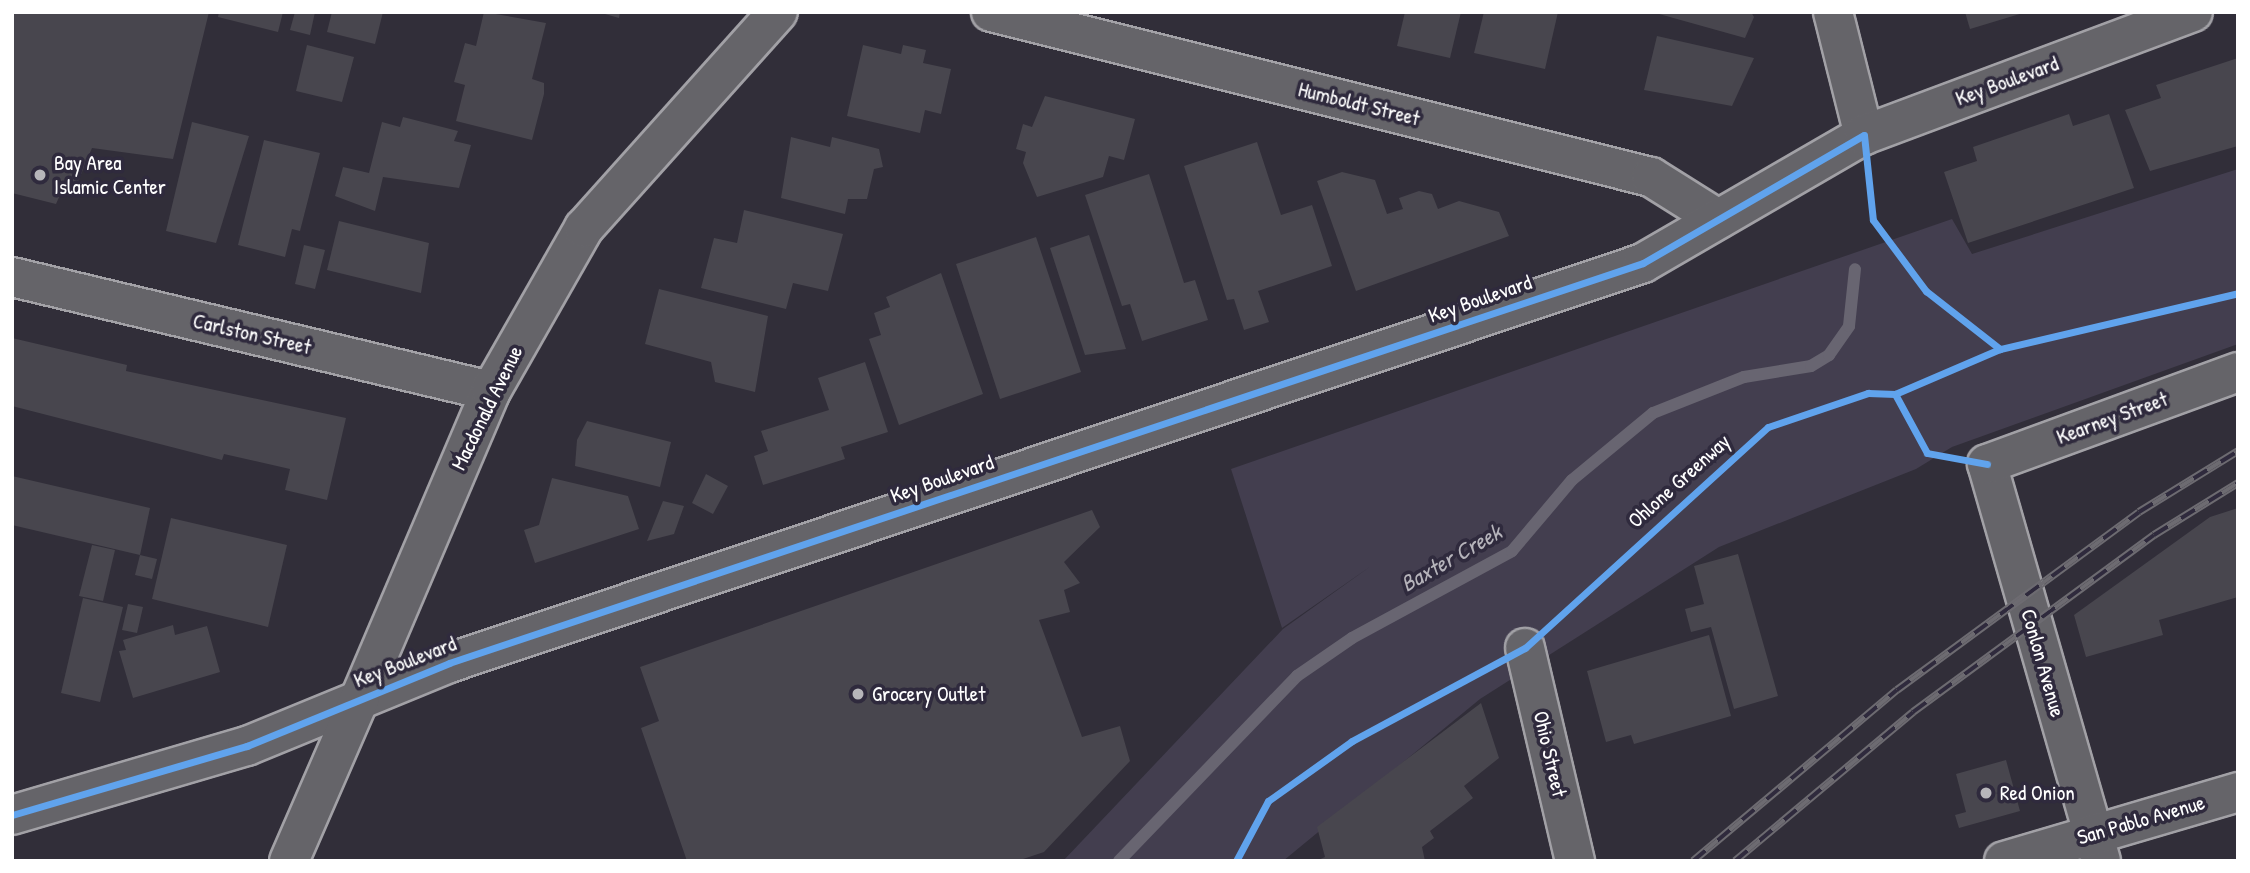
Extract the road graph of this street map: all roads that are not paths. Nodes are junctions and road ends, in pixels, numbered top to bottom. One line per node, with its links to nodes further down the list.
1 (778, 12): 9 (street, Macdonald Avenue)
2 (991, 12): 6 (street, Humboldt Street)
3 (1833, 12): 5 (street)
4 (2193, 12): 5 (street, Key Boulevard)
5 (1864, 135): 6 (street, Key Boulevard)
6 (1718, 219): 12 (street, Key Boulevard)
7 (12, 277): 9 (street, Carlston Street)
8 (2238, 372): 10 (street, Kearney Street)
9 (491, 391): 12 (street, Macdonald Avenue)
10 (1987, 464): 15 (street, Conlon Avenue)
11 (1525, 648): 17 (street, Ohio Street)
12 (360, 698): 14 (street, Key Boulevard); 16 (street, Macdonald Avenue)
13 (2238, 792): 15 (street, San Pablo Avenue)
14 (12, 815)
15 (2096, 848): 18 (street, San Pablo Avenue)
16 (289, 861)
17 (1575, 861)
18 (2004, 861)

